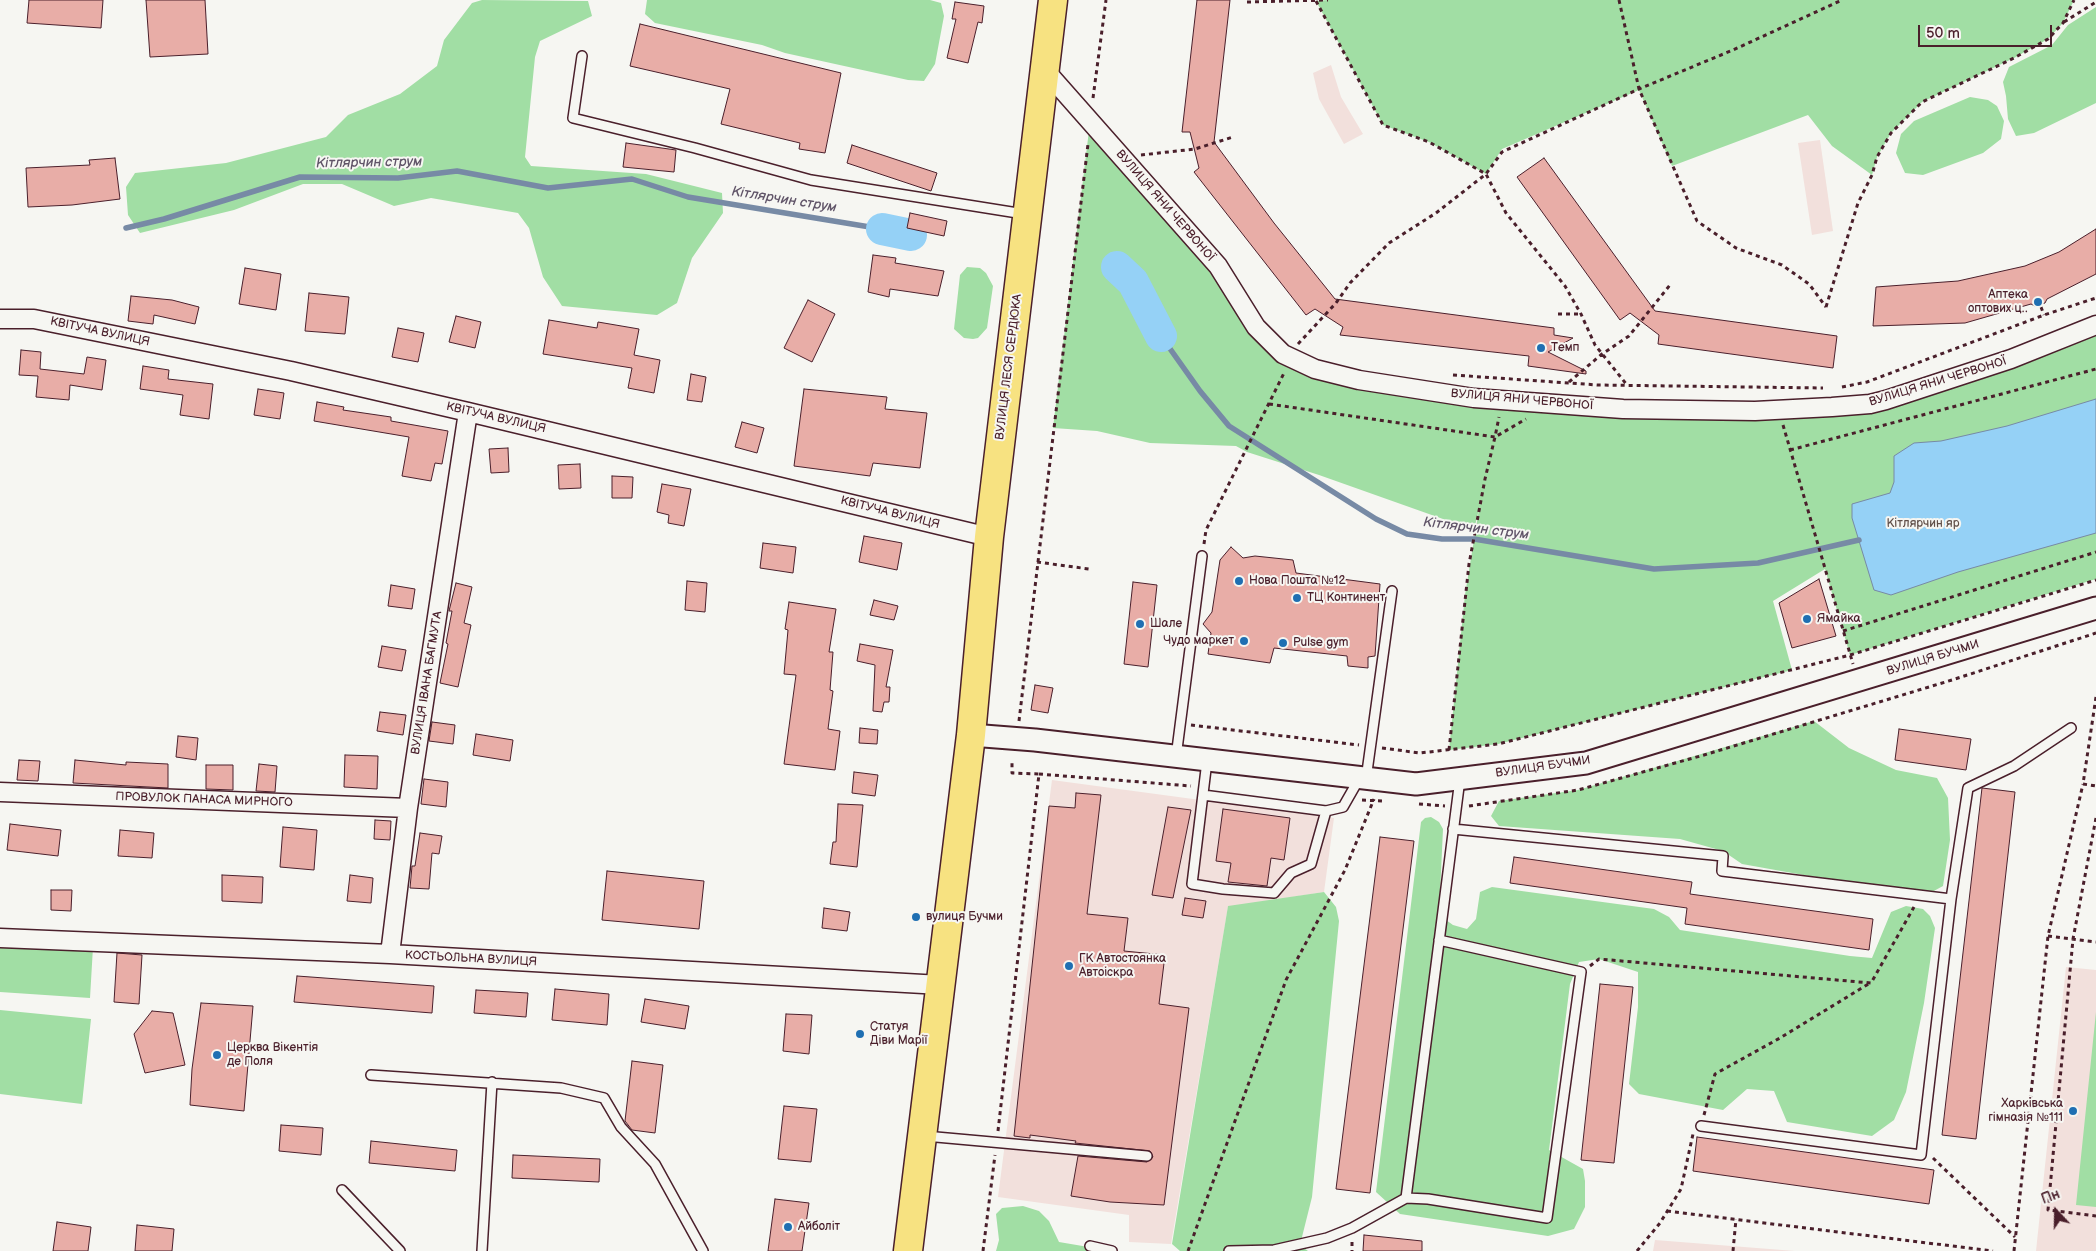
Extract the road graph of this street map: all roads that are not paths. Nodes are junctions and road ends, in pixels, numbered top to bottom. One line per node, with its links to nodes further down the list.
1 (1054, 0): 3 (main road, ВУЛИЦЯ ЛЕСЯ СЕРДЮКА)
2 (582, 56): 4 (lane)
3 (1044, 69): 4 (main road, ВУЛИЦЯ ЛЕСЯ СЕРДЮКА); 6 (street, ВУЛИЦЯ ЯНИ ЧЕРВОНОЇ)
4 (1027, 215): 8 (main road, ВУЛИЦЯ ЛЕСЯ СЕРДЮКА)
5 (0, 319): 7 (street, КВІТУЧА ВУЛИЦЯ)
6 (2096, 325)
7 (468, 412): 8 (street, КВІТУЧА ВУЛИЦЯ); 20 (street, ВУЛИЦЯ ІВАНА БАГМУТА)
8 (989, 537): 13 (main road, ВУЛИЦЯ ЛЕСЯ СЕРДЮКА)
9 (1202, 556): 14 (lane)
10 (1392, 591): 16 (lane)
11 (2094, 612): 17 (street, ВУЛИЦЯ БУЧМИ)
12 (2071, 728): 23 (lane)
13 (971, 735): 14 (street, ВУЛИЦЯ БУЧМИ); 27 (main road, ВУЛИЦЯ ЛЕСЯ СЕРДЮКА)
14 (1176, 757): 15 (street, ВУЛИЦЯ БУЧМИ)
15 (1207, 761): 16 (street, ВУЛИЦЯ БУЧМИ); 19 (lane)
16 (1369, 779): 17 (street, ВУЛИЦЯ БУЧМИ); 21 (lane)
17 (1460, 779): 22 (lane)
18 (0, 792): 20 (street, ПРОВУЛОК ПАНАСА МИРНОГО)
19 (1203, 795): 21 (lane); 21 (lane)
20 (408, 808): 26 (street, ВУЛИЦЯ ІВАНА БАГМУТА)
21 (1326, 811)
22 (1454, 829): 23 (lane); 25 (lane)
23 (1951, 899): 30 (lane)
24 (0, 938): 26 (street, КОСТЬОЛЬНА ВУЛИЦЯ)
25 (1439, 940): 34 (lane); 34 (lane)
26 (390, 954): 27 (street, КОСТЬОЛЬНА ВУЛИЦЯ)
27 (941, 985): 31 (main road, ВУЛИЦЯ ЛЕСЯ СЕРДЮКА)
28 (371, 1075): 29 (lane)
29 (492, 1082): 37 (lane); 38 (lane)
30 (1701, 1126)
31 (922, 1136): 32 (lane); 39 (main road, ВУЛИЦЯ ЛЕСЯ СЕРДЮКА)
32 (1147, 1156)
33 (342, 1190): 36 (lane)
34 (1406, 1198): 41 (lane)
35 (1090, 1246): 40 (lane)
36 (400, 1251)
37 (482, 1251)
38 (703, 1251)
39 (908, 1251)
40 (1112, 1251)
41 (1229, 1251)

